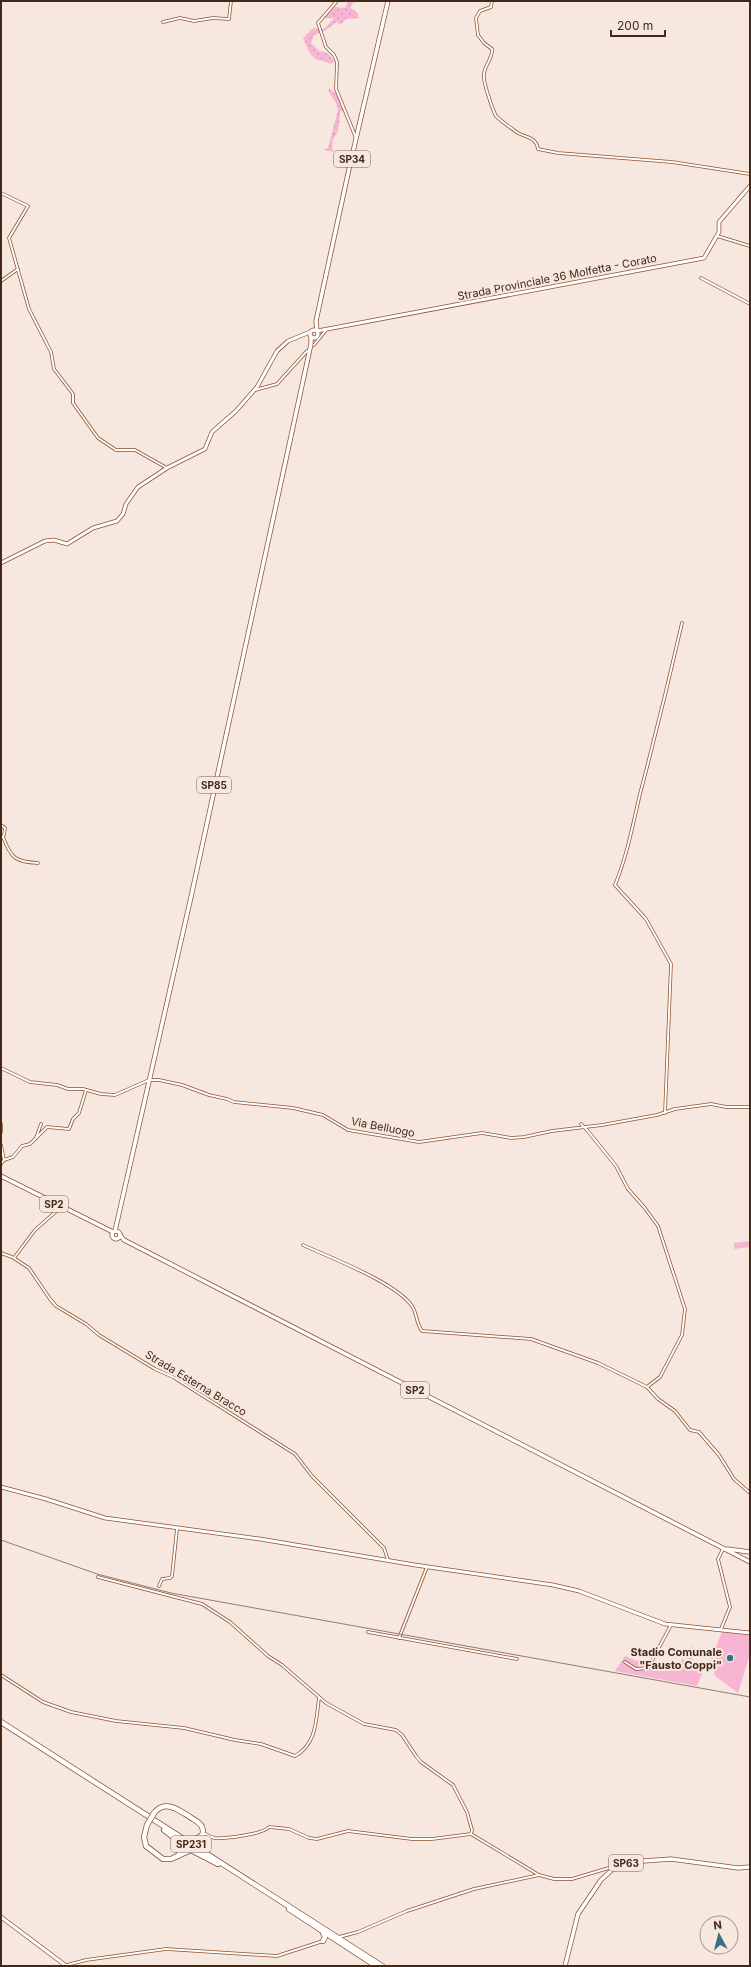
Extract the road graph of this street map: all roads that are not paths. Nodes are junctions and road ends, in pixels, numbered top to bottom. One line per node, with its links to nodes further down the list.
1 (231, 1): 5 (street)
2 (337, 1): 6 (street)
3 (492, 1): 7 (street)
4 (388, 2): 6 (main road, SP34)
5 (163, 22)
6 (357, 140): 17 (main road, SP34)
7 (750, 174)
8 (750, 186): 10 (street, Strada Provinciale 36 Molfetta - Corato)
9 (1, 193): 12 (street)
10 (717, 236): 11 (street); 16 (street, Strada Provinciale 36 Molfetta - Corato)
11 (750, 246)
12 (18, 270): 14 (street); 23 (street)
13 (701, 278): 15 (street)
14 (1, 281)
15 (750, 304)
16 (326, 330): 17 (street, Strada Provinciale 36 Molfetta - Corato); 18 (street)
17 (314, 334): 18 (main road, SP85); 20 (street)
18 (313, 345): 30 (main road, SP85)
19 (307, 351): 21 (street)
20 (260, 382): 21 (street); 22 (street)
21 (264, 387): 22 (street)
22 (254, 391): 23 (street)
23 (167, 468): 24 (street)
24 (1, 563)
25 (682, 623): 33 (street)
26 (1, 825): 27 (street)
27 (2, 838): 28 (street)
28 (38, 863)
29 (1, 1068): 31 (street)
30 (149, 1080): 31 (street); 37 (street, Via Belluogo); 45 (main road, SP85)
31 (86, 1090): 39 (street)
32 (750, 1107): 33 (street, Via Belluogo)
33 (665, 1113): 37 (street, Via Belluogo)
34 (1, 1124): 38 (street)
35 (41, 1124): 39 (street)
36 (581, 1124): 37 (street)
37 (584, 1127): 49 (street)
38 (1, 1132)
39 (36, 1139): 41 (street)
40 (1, 1145): 41 (street)
41 (4, 1160): 42 (street)
42 (1, 1164)
43 (1, 1176): 44 (main road, SP2)
44 (61, 1207): 45 (main road, SP2); 48 (street)
45 (116, 1234): 53 (main road, SP2)
46 (303, 1245): 49 (street)
47 (1, 1253): 48 (street, Strada Esterna Bracco)
48 (14, 1258): 55 (street, Strada Esterna Bracco)
49 (647, 1387): 51 (street)
50 (1, 1487): 52 (street)
51 (750, 1493)
52 (177, 1528): 55 (street); 59 (street)
53 (721, 1547): 54 (main road); 56 (main road, SP2); 61 (street)
54 (750, 1552)
55 (388, 1560): 57 (street)
56 (750, 1562)
57 (427, 1567): 60 (street); 64 (street)
58 (98, 1577): 68 (street)
59 (159, 1586)
60 (671, 1625): 61 (street); 66 (street)
61 (722, 1629): 63 (street)
62 (368, 1632): 64 (street)
63 (750, 1632)
64 (398, 1638): 65 (street)
65 (517, 1659)
66 (625, 1662)
67 (1, 1675): 68 (street)
68 (319, 1697): 73 (street)
69 (1, 1722): 71 (highway, SP231)
70 (1, 1725): 71 (highway, SP231)
71 (165, 1829): 72 (highway); 74 (highway); 75 (highway, SP231)
72 (203, 1834): 73 (street); 74 (highway, bridge); 75 (highway)
73 (471, 1834): 78 (street)
74 (178, 1856): 75 (highway)
75 (219, 1863): 80 (highway, SP231); 81 (highway, SP231)
76 (750, 1867): 77 (main road, SP63)
77 (608, 1871): 78 (street); 87 (main road, SP63)
78 (540, 1875): 81 (street)
79 (1, 1917): 84 (street)
80 (310, 1924): 82 (highway); 83 (highway, SP231)
81 (338, 1938): 86 (highway, SP231)
82 (323, 1941): 83 (highway); 84 (street)
83 (346, 1947): 85 (highway, SP231)
84 (64, 1966)
85 (376, 1966)
86 (382, 1966)
87 (565, 1966)

